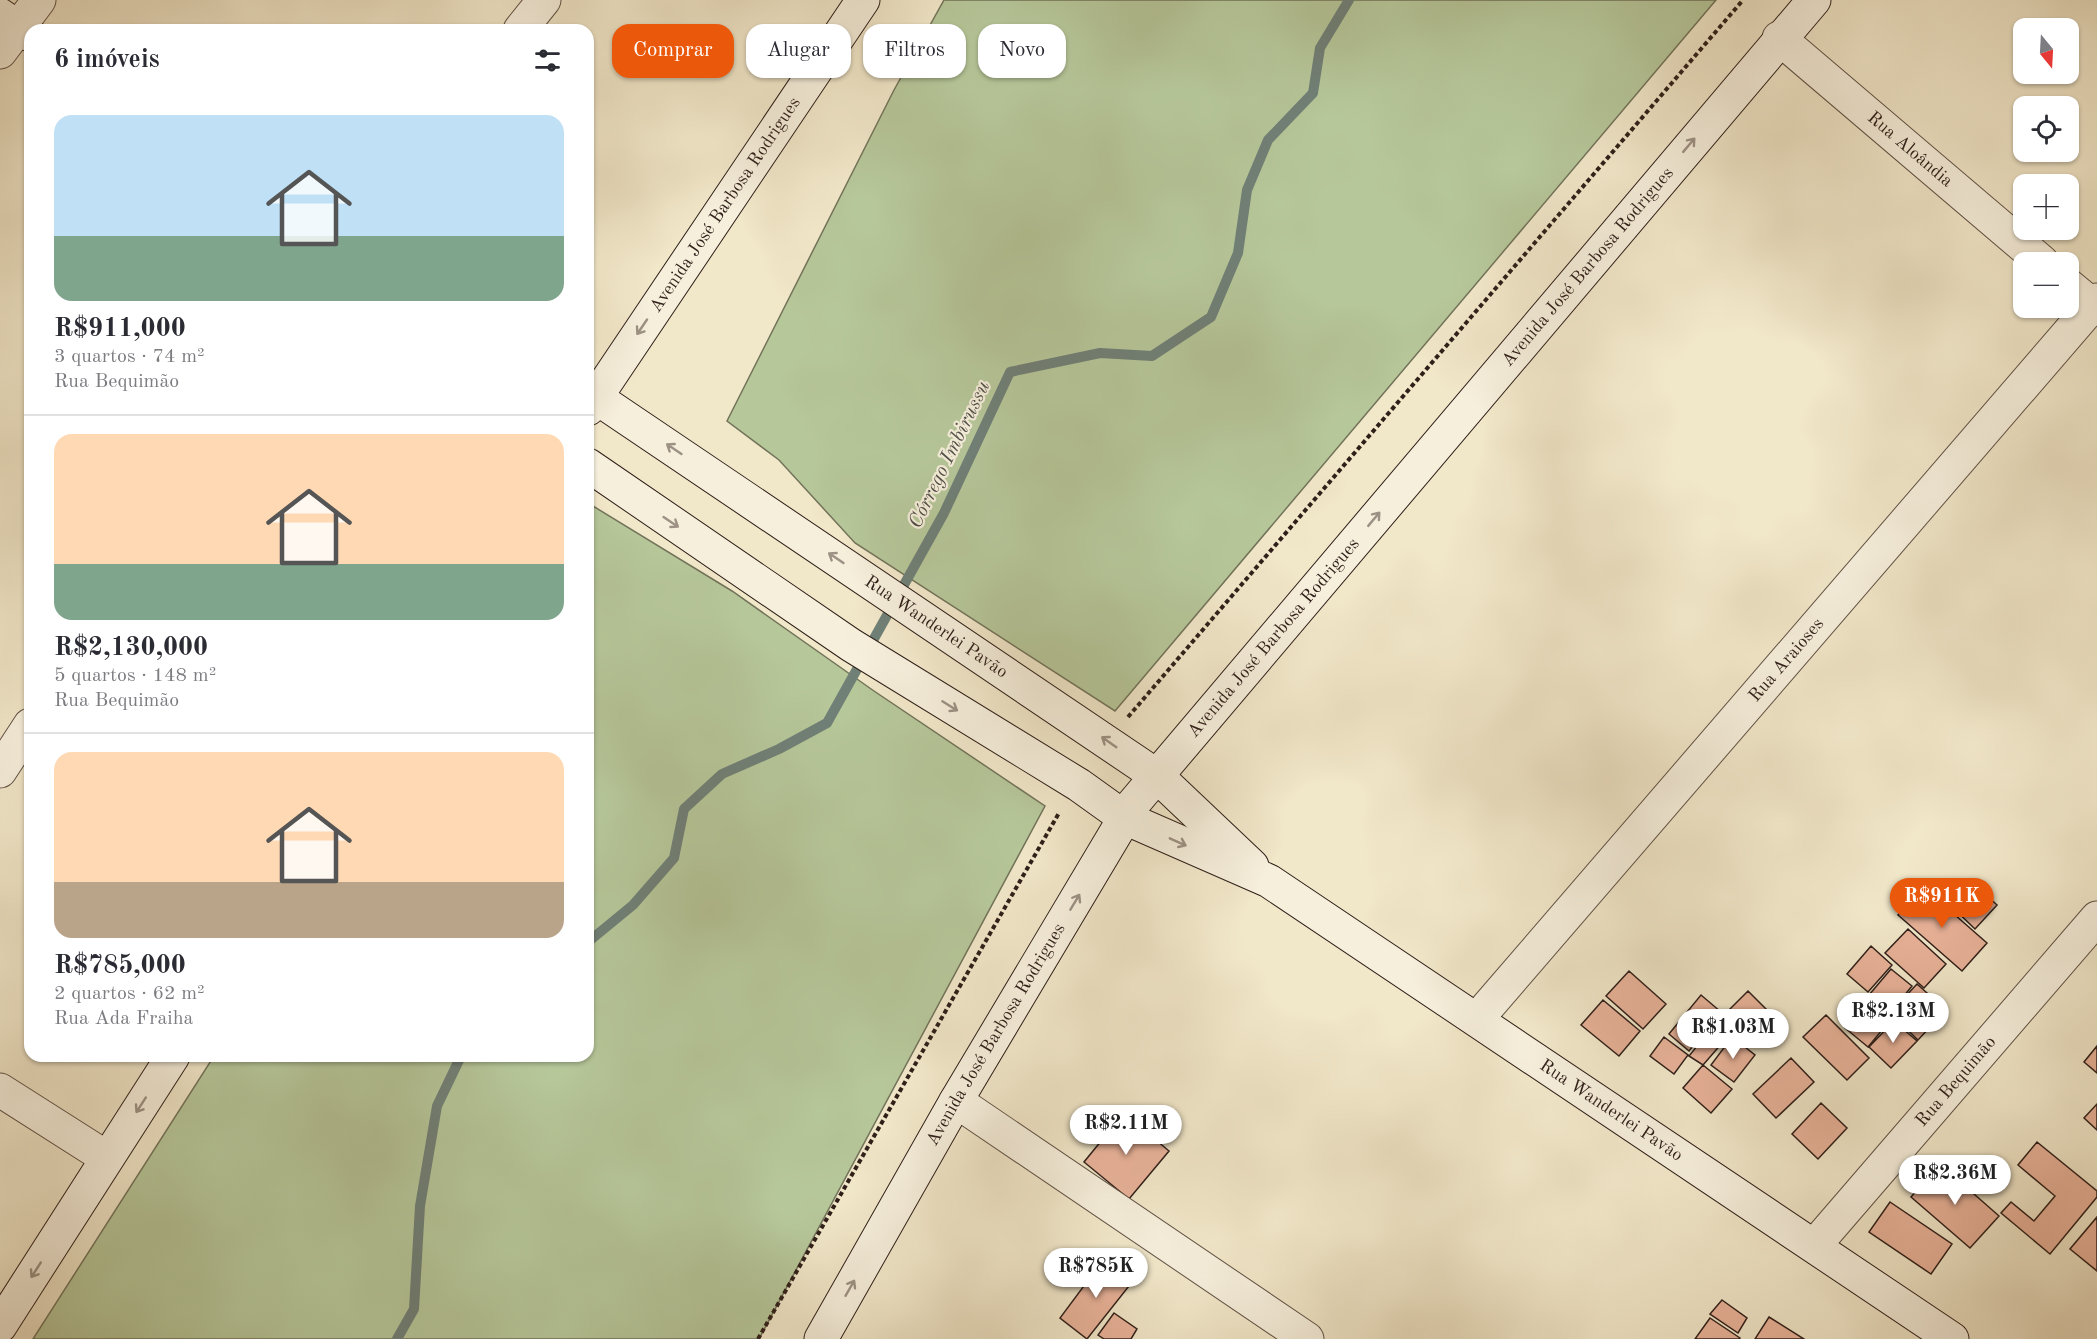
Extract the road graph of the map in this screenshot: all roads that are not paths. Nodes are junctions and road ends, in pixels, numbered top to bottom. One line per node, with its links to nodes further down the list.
1 (39, 0): 6 (street)
2 (544, 0): 5 (street)
3 (863, 0): 10 (street, Avenida José Barbosa Rodrigues, one-way to 10)
4 (1814, 0): 7 (street, Avenida José Barbosa Rodrigues)
5 (525, 24)
6 (12, 32)
7 (1779, 38): 8 (street, Rua Aloândia); 15 (street, Avenida José Barbosa Rodrigues, one-way to 7)
8 (2030, 252)
9 (2089, 300): 19 (street, Rua Araioses)
10 (594, 395)
11 (594, 401): 15 (street, Rua Wanderlei Pavão, one-way to 11)
12 (594, 469): 16 (street, Rua Wanderlei Pavão, one-way to 16)
13 (24, 734): 14 (street)
14 (0, 771)
15 (1157, 776): 16 (street, Avenida José Barbosa Rodrigues); 17 (street, Rua Wanderlei Pavão)
16 (1125, 818): 17 (street, Rua Wanderlei Pavão, one-way to 17); 22 (street, Avenida José Barbosa Rodrigues, one-way to 16)
17 (1269, 881): 19 (street, Rua Wanderlei Pavão)
18 (2097, 918): 24 (street, Rua Bequimão)
19 (1477, 1019): 24 (street, Rua Wanderlei Pavão)
20 (169, 1062): 23 (street, one-way to 23)
21 (0, 1090): 23 (street)
22 (956, 1101): 26 (street, Avenida José Barbosa Rodrigues, one-way to 22); 27 (street)
23 (107, 1158): 25 (street, one-way to 25)
24 (1815, 1245): 28 (street, Rua Wanderlei Pavão)
25 (0, 1326)
26 (821, 1339)
27 (1307, 1339)
28 (1952, 1339)

